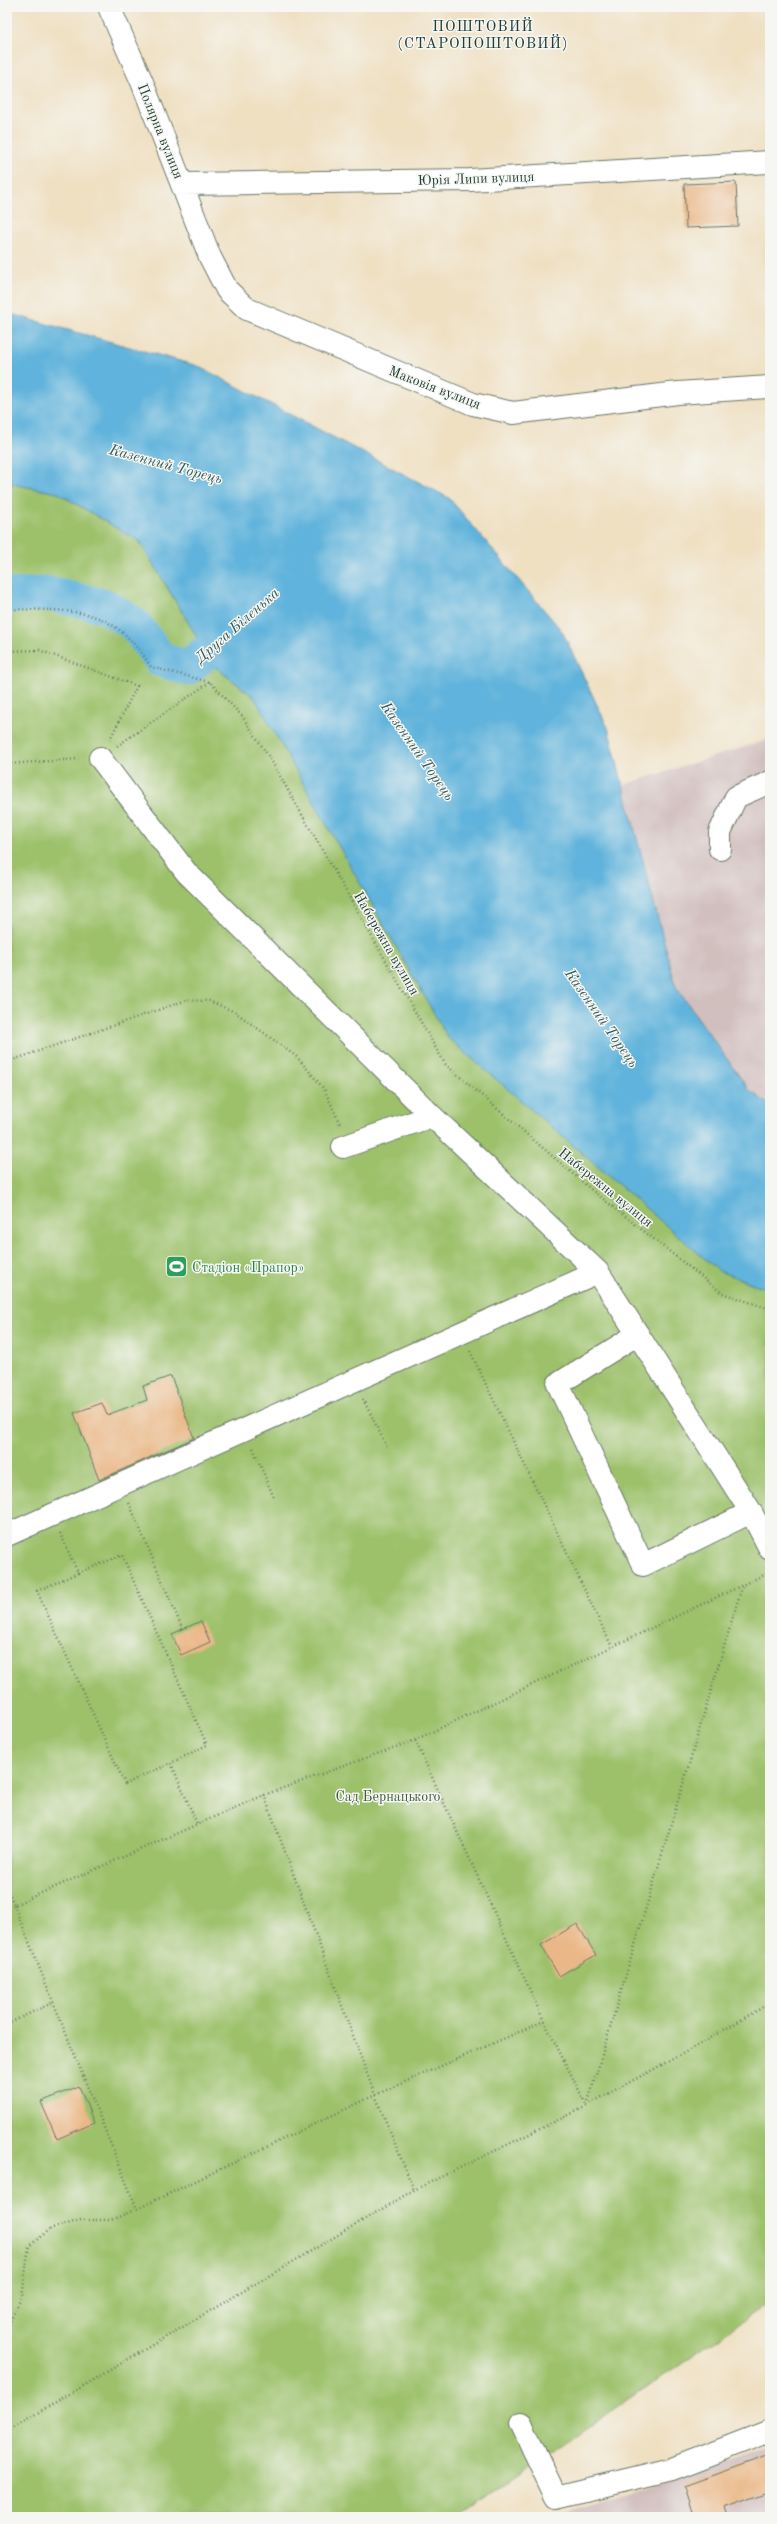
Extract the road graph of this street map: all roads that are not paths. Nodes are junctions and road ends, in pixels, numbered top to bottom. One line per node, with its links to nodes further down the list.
1 (109, 7): 3 (street, Полярна вулиця)
2 (770, 162): 3 (street, Юрія Липи вулиця)
3 (182, 184): 4 (street, Полярна вулиця)
4 (210, 257): 5 (street, Маковія вулиця)
5 (770, 387)
6 (100, 758): 9 (street)
7 (770, 782): 8 (street)
8 (720, 849)
9 (432, 1116): 10 (street); 11 (street)
10 (347, 1146)
11 (598, 1272): 12 (street); 14 (street)
12 (638, 1334): 13 (street); 13 (street)
13 (751, 1512): 15 (street)
14 (7, 1535)
15 (770, 1549)
16 (521, 2423): 17 (street)
17 (770, 2431)

